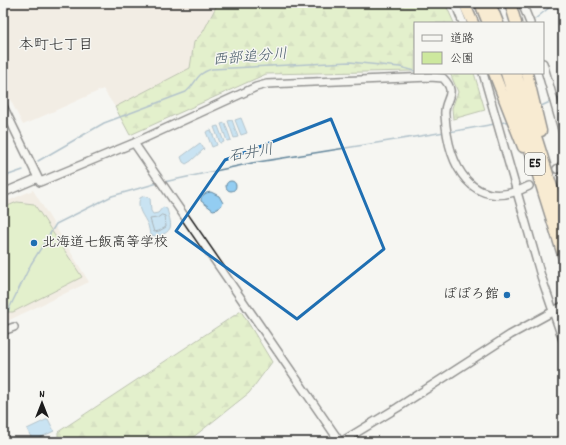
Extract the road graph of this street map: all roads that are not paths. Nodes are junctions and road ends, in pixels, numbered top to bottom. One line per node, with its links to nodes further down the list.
1 (455, 3): 7 (street)
2 (464, 3): 8 (highway)
3 (480, 3): 9 (highway)
4 (490, 3): 10 (highway)
5 (510, 3): 11 (highway)
6 (522, 3): 12 (street)
7 (464, 22)
8 (473, 22)
9 (488, 22)
10 (498, 22)
11 (516, 22)
12 (530, 22)
13 (544, 66): 20 (street)
14 (483, 74): 24 (street)
15 (494, 74): 28 (highway)
16 (506, 74): 28 (highway, E5)
17 (516, 74): 26 (highway, E5)
18 (527, 74): 26 (highway)
19 (3, 106): 22 (street)
20 (563, 133)
21 (134, 142): 22 (street); 24 (street); 35 (street)
22 (38, 178): 25 (street)
23 (529, 186): 24 (street)
24 (518, 192): 31 (street)
25 (3, 193)
26 (557, 203): 27 (highway, E5)
27 (563, 222)
28 (560, 244): 29 (highway, E5)
29 (563, 255)
30 (563, 306): 31 (street)
31 (553, 312): 34 (street); 35 (street)
32 (14, 327): 33 (street)
33 (3, 331)
34 (563, 340)
35 (341, 442)

